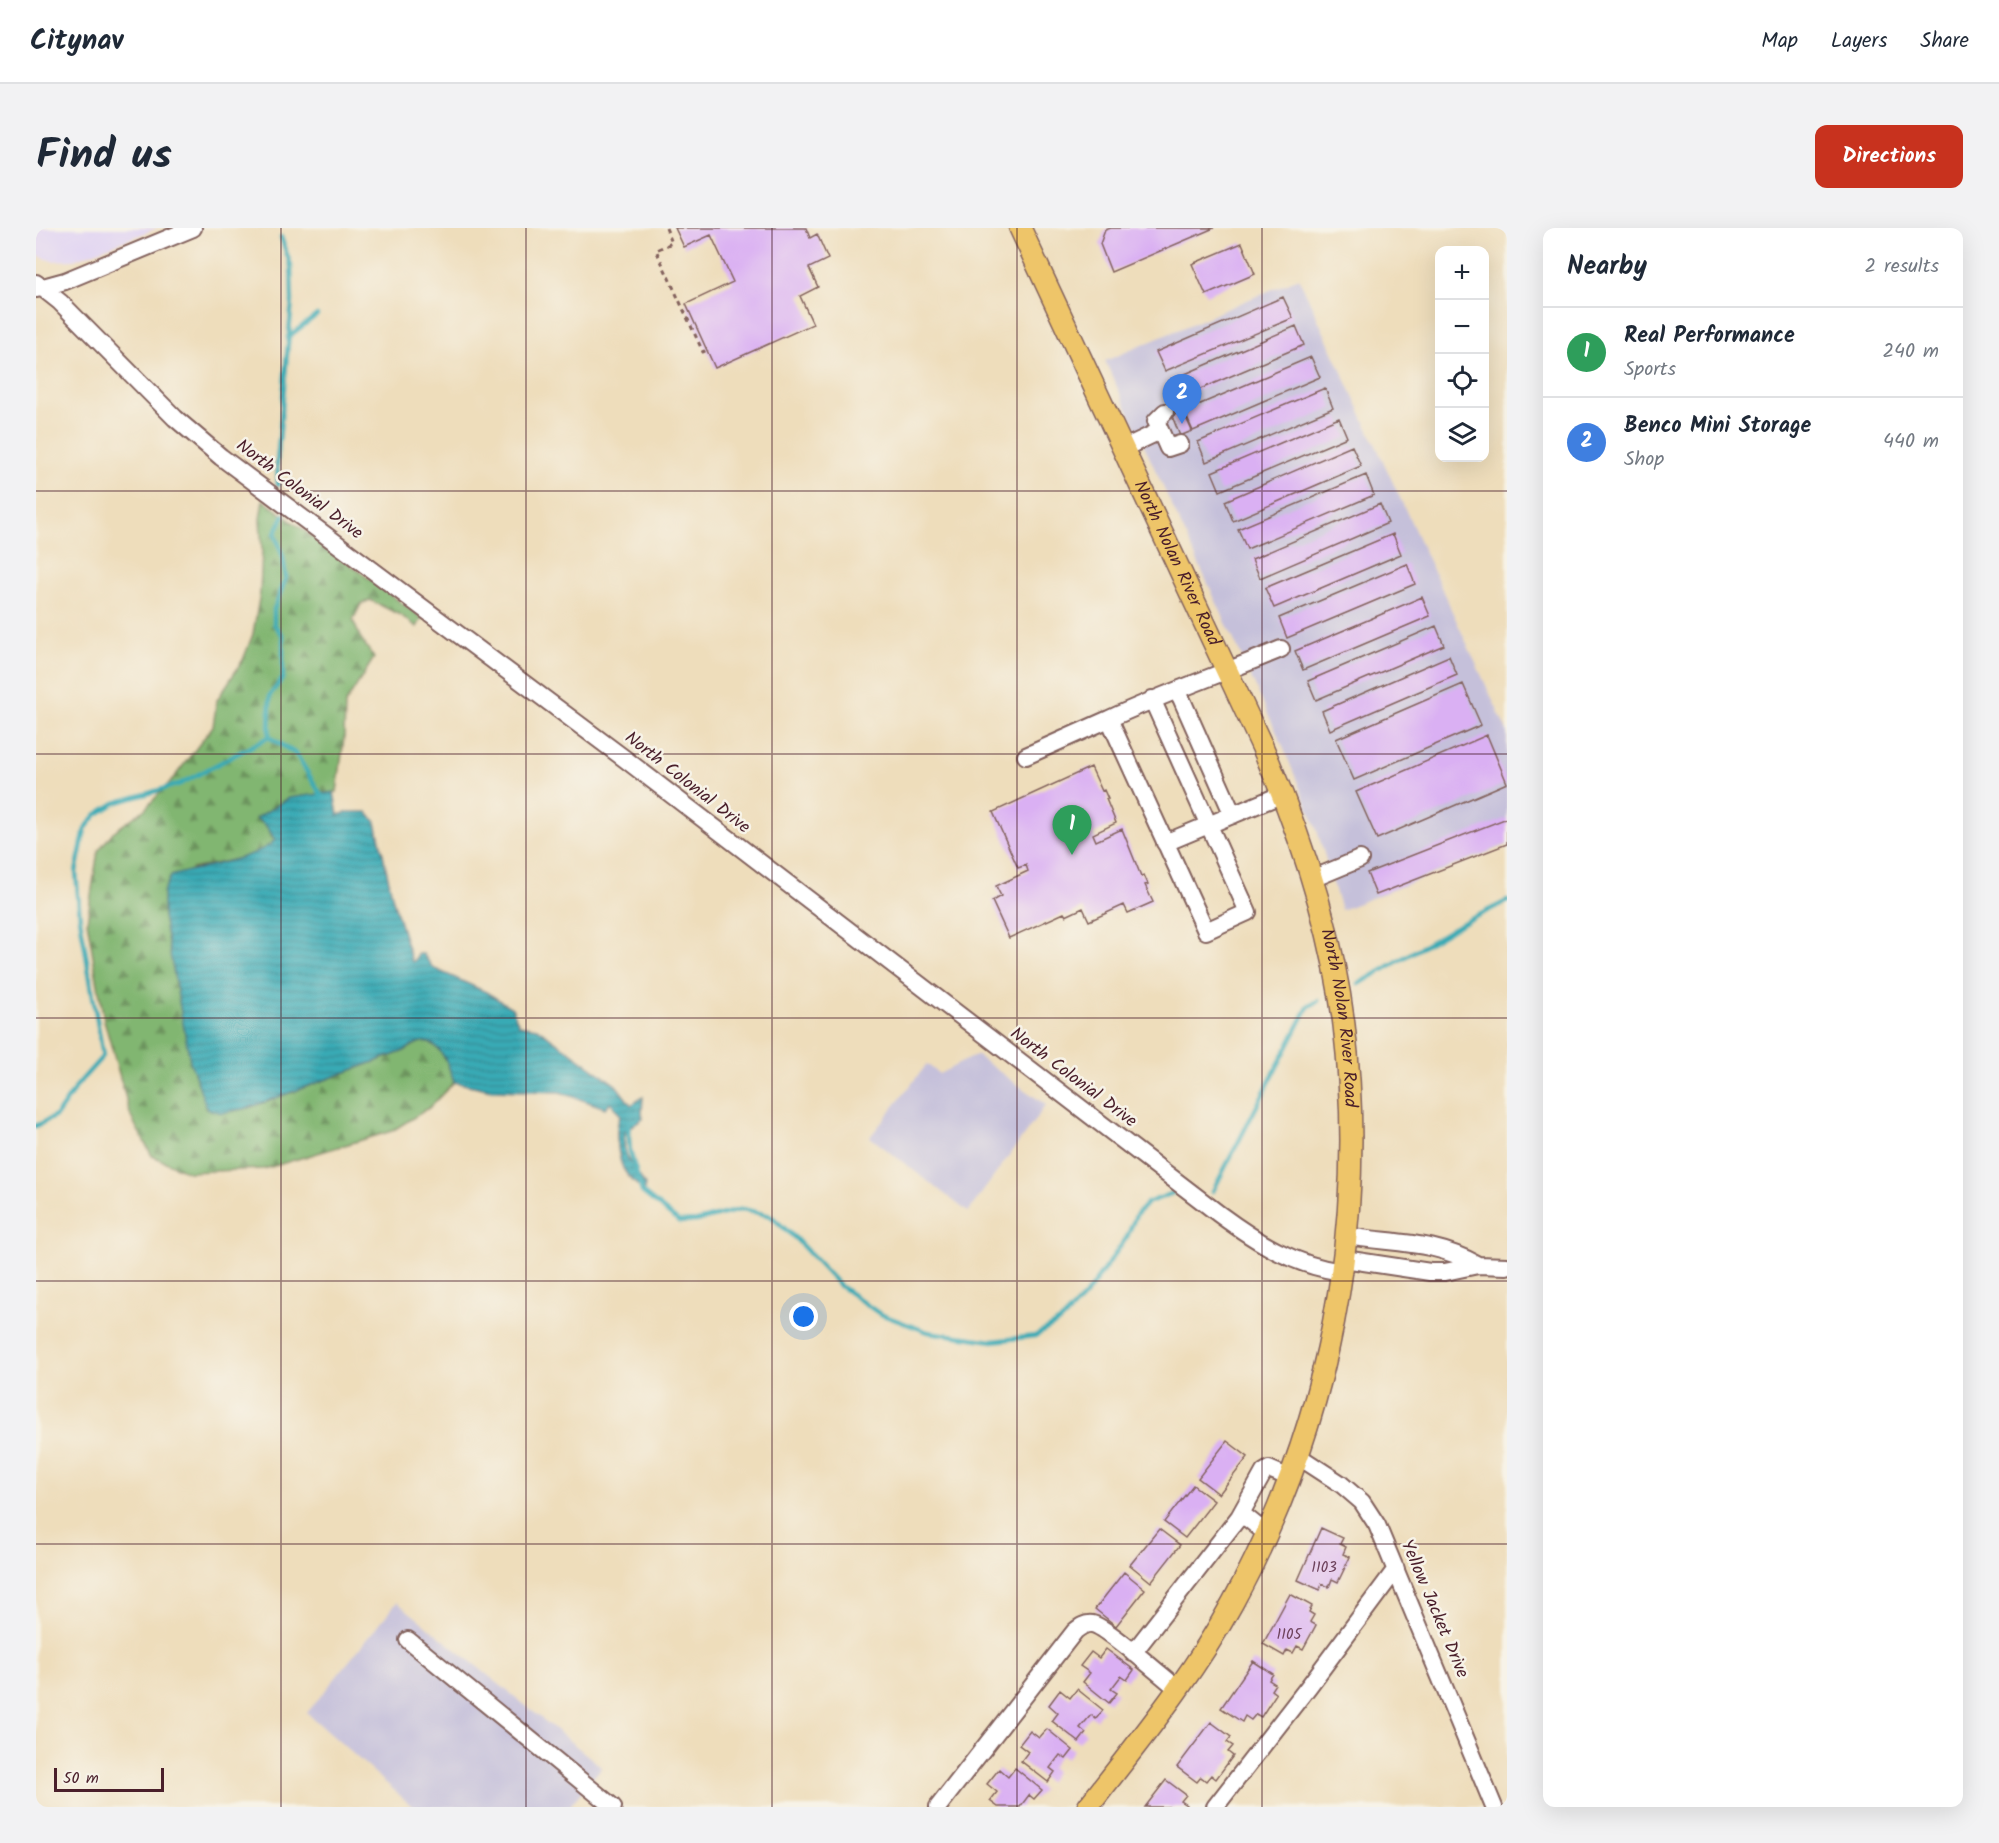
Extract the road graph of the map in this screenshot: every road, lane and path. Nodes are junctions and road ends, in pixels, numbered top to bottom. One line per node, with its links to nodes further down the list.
1 (193, 228): 4 (street)
2 (666, 228): 5 (path)
3 (1020, 228): 9 (main road, North Nolan River Road)
4 (38, 287): 23 (street, North Colonial Drive)
5 (707, 350)
6 (1165, 412): 7 (street)
7 (1160, 431): 8 (street); 9 (street)
8 (1180, 444)
9 (1124, 448): 11 (main road, North Nolan River Road)
10 (1279, 650): 11 (street)
11 (1227, 670): 12 (street); 16 (main road, North Nolan River Road)
12 (1178, 691): 13 (street); 17 (street)
13 (1152, 699): 14 (street); 18 (street)
14 (1109, 719): 15 (street); 19 (street)
15 (1026, 756)
16 (1283, 794): 17 (street); 21 (main road, North Nolan River Road)
17 (1233, 815): 18 (street)
18 (1209, 824): 19 (street); 19 (street)
19 (1165, 843)
20 (1360, 859): 21 (street)
21 (1312, 879): 22 (main road, North Nolan River Road)
22 (1347, 1236): 23 (main road, North Nolan River Road); 24 (street)
23 (1343, 1265): 24 (street, North Colonial Drive); 26 (main road, North Nolan River Road)
24 (1478, 1265): 25 (street)
25 (1507, 1266)
26 (1298, 1456): 27 (main road, North Nolan River Road); 30 (street, Yellow Jacket Drive)
27 (1290, 1478): 28 (street); 29 (main road, North Nolan River Road)
28 (1239, 1517): 29 (street); 32 (street)
29 (1268, 1534): 33 (main road, North Nolan River Road)
30 (1396, 1569): 37 (street); 38 (street, Yellow Jacket Drive)
31 (408, 1640): 34 (street)
32 (1133, 1653): 33 (street); 35 (street)
33 (1178, 1689): 36 (main road, North Nolan River Road)
34 (613, 1807)
35 (938, 1807)
36 (1088, 1807)
37 (1215, 1807)
38 (1494, 1807)

